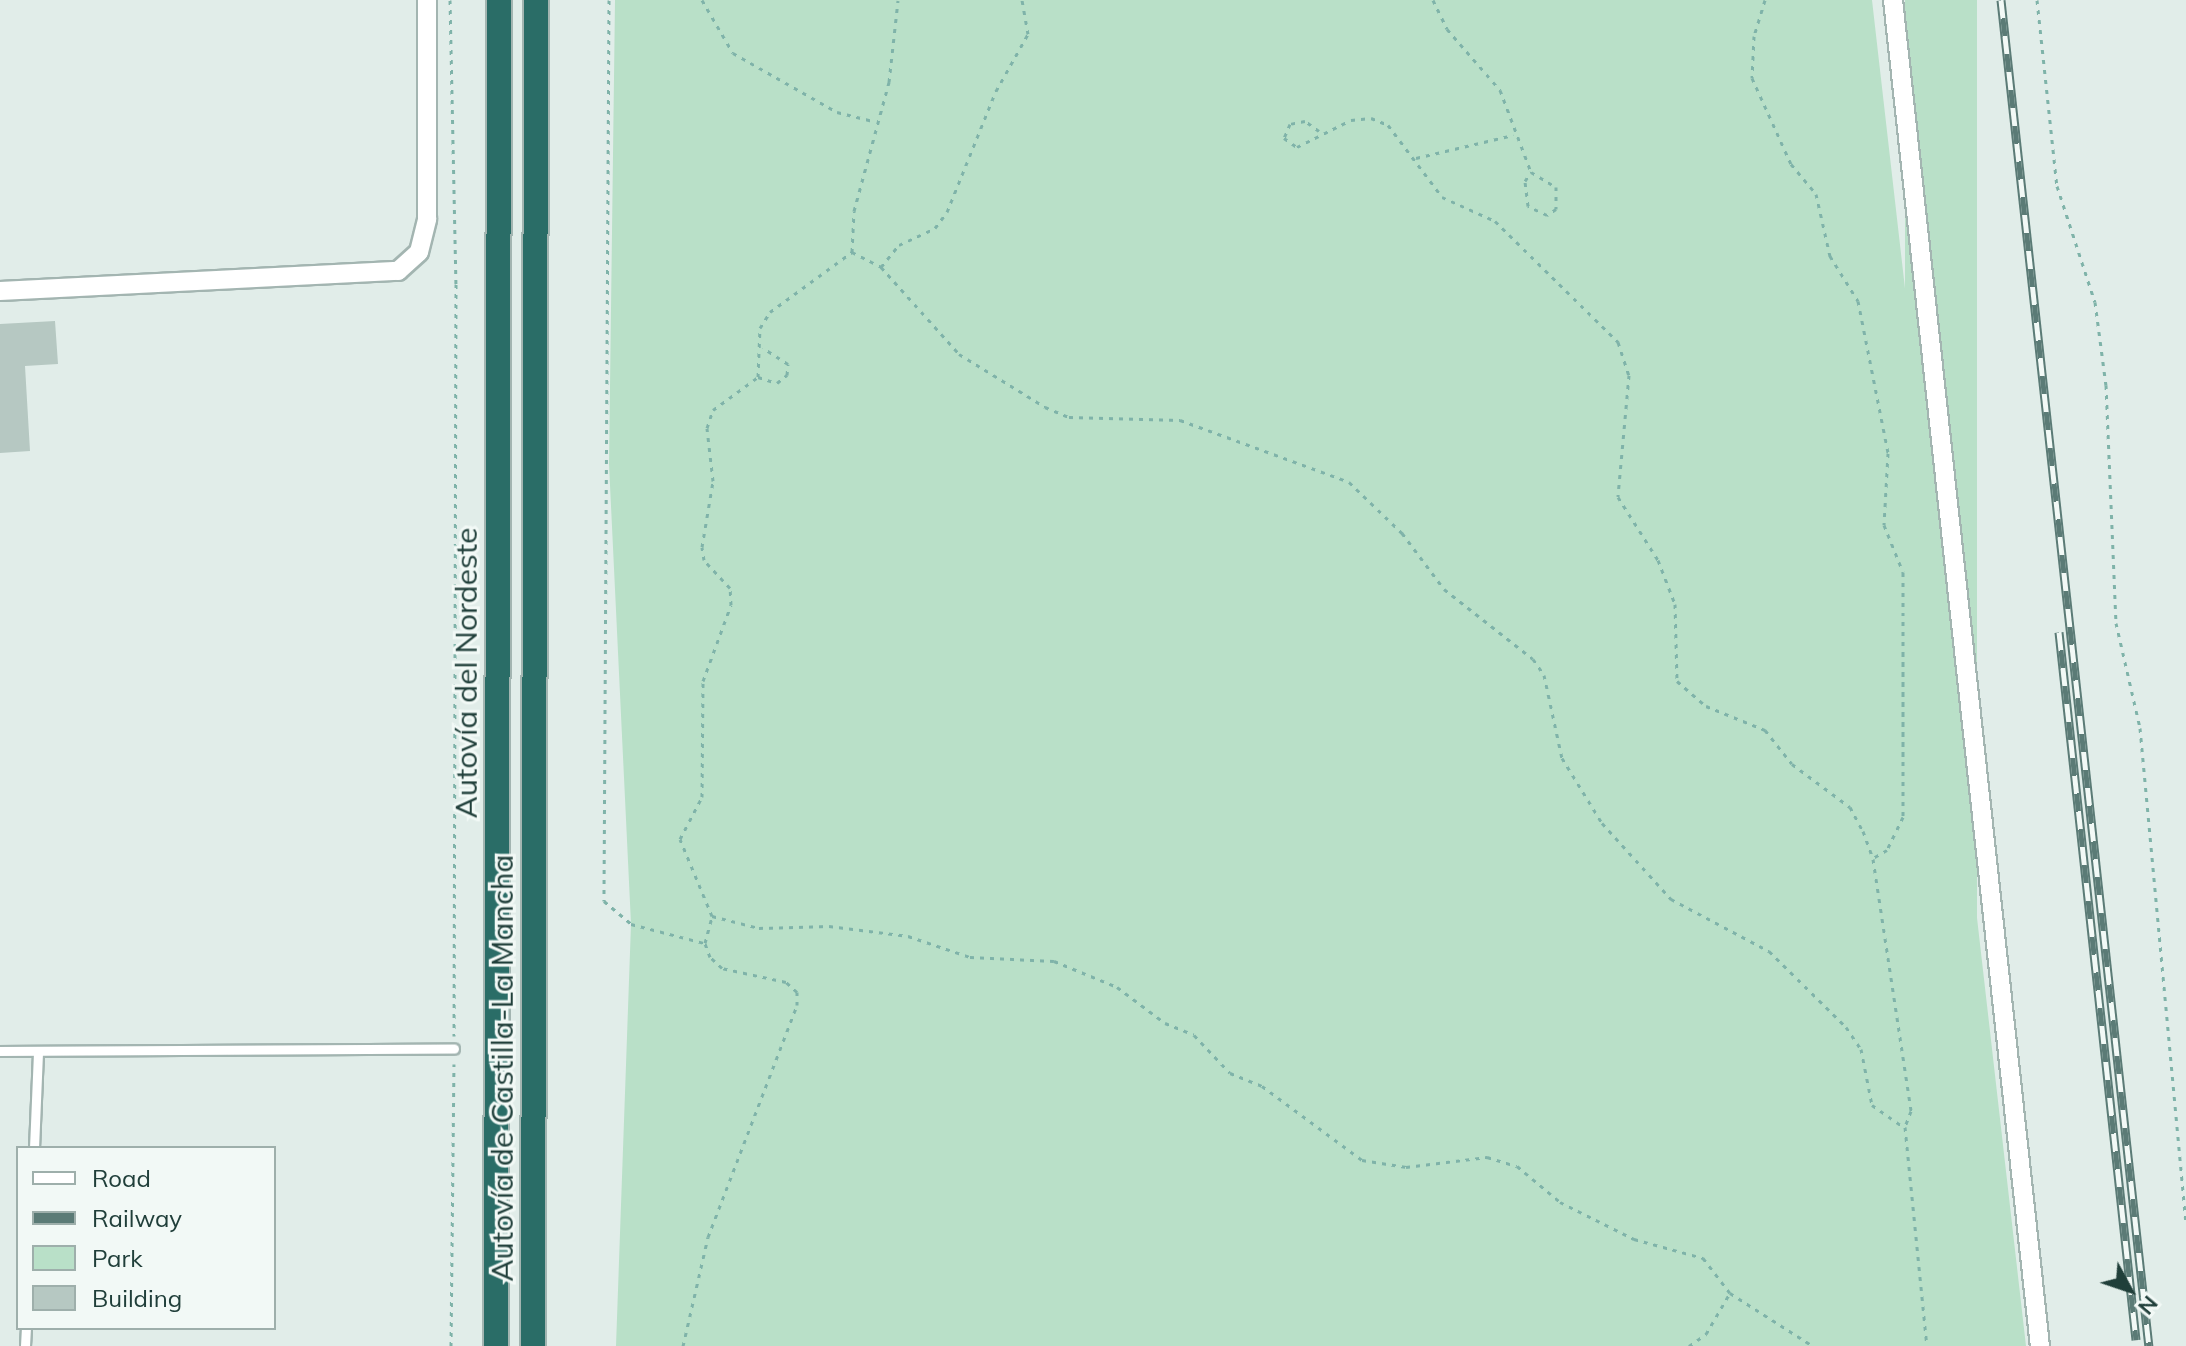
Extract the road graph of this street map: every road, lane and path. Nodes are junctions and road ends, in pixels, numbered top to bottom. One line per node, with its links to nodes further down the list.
1 (427, 0): 20 (street)
2 (450, 0): 26 (path)
3 (499, 0): 34 (highway, Autovía del Nordeste)
4 (536, 0): 35 (highway, Autovía de Castilla-La Mancha)
5 (609, 0): 25 (path)
6 (702, 0): 13 (path)
7 (898, 0): 13 (path)
8 (1022, 0): 19 (path)
9 (1433, 0): 15 (path)
10 (1765, 0): 23 (path)
11 (1893, 0): 40 (street)
12 (2037, 0): 31 (path)
13 (874, 121): 18 (path)
14 (1319, 131): 14 (path); 16 (path)
15 (1513, 135): 16 (path); 17 (path)
16 (1416, 158): 23 (path)
17 (1531, 172): 17 (path)
18 (852, 252): 19 (path); 21 (path)
19 (881, 267): 29 (path)
20 (0, 291)
21 (763, 348): 22 (path); 22 (path)
22 (758, 377): 24 (path)
23 (1873, 859): 29 (path)
24 (712, 916): 25 (path); 32 (path)
25 (705, 943): 36 (path)
26 (454, 1049): 28 (lane); 33 (path)
27 (0, 1051): 28 (lane)
28 (38, 1051): 30 (lane)
29 (1905, 1127): 39 (path)
30 (34, 1146)
31 (2186, 1225)
32 (1730, 1293): 37 (path); 38 (path)
33 (451, 1346)
34 (496, 1346)
35 (533, 1346)
36 (683, 1346)
37 (1689, 1346)
38 (1813, 1346)
39 (1927, 1346)
40 (2040, 1346)

